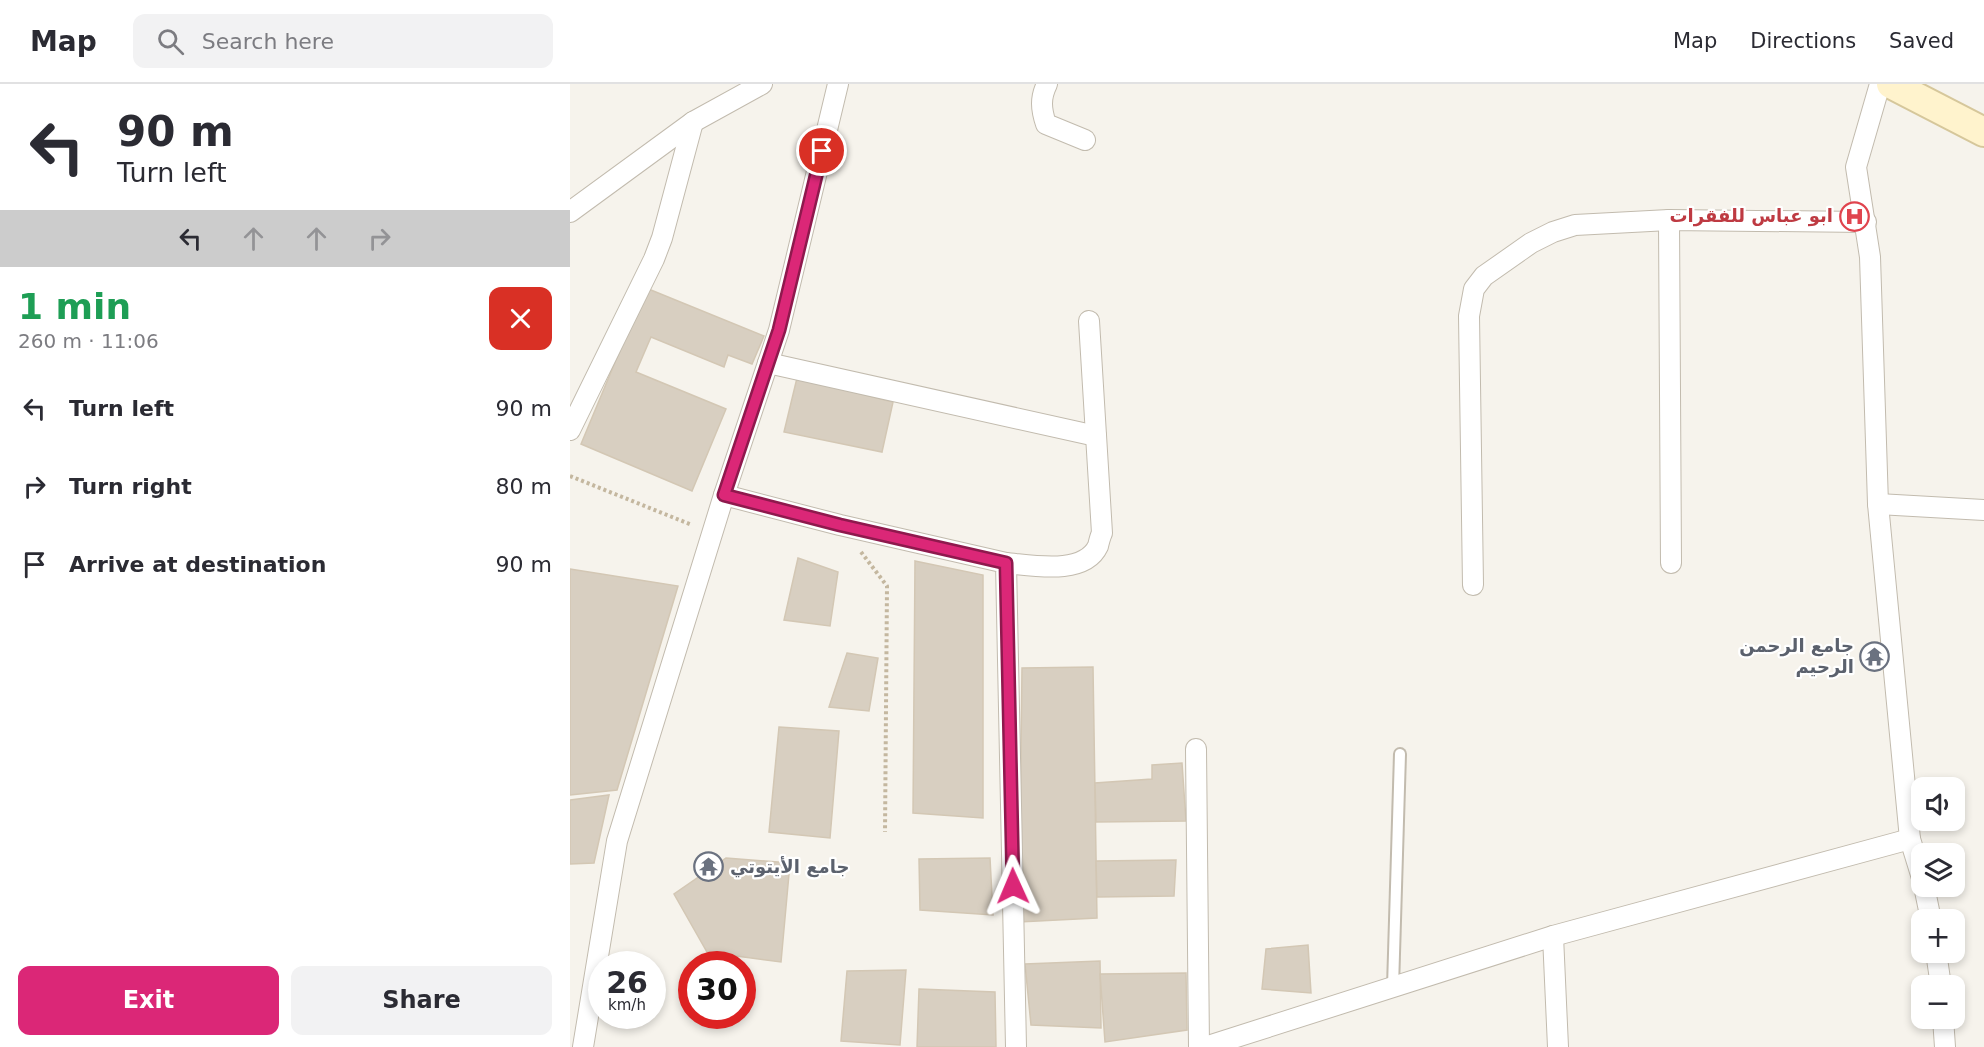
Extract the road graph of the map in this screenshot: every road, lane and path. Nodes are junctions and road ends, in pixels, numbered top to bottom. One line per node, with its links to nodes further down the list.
1 (761, 84): 6 (street)
2 (838, 84): 13 (street)
3 (1047, 84): 8 (street)
4 (1880, 84): 11 (street)
5 (1892, 84): 7 (main road)
6 (693, 122): 9 (street); 14 (street)
7 (1984, 132)
8 (1085, 140)
9 (570, 212)
10 (1669, 220): 11 (street); 23 (street); 24 (street)
11 (1866, 222): 18 (street)
12 (1089, 321): 15 (street)
13 (768, 363): 15 (street); 17 (street)
14 (570, 430)
15 (1096, 436): 22 (street)
16 (570, 476): 21 (path)
17 (724, 495): 20 (street); 21 (street)
18 (1878, 504): 19 (street); 28 (street)
19 (1984, 510)
20 (840, 525): 22 (street); 27 (path)
21 (713, 532): 33 (street)
22 (1006, 563): 34 (street)
23 (1671, 563)
24 (1473, 585)
25 (1196, 749): 35 (street)
26 (1400, 754): 31 (lane)
27 (885, 832)
28 (1911, 839): 29 (street); 30 (street)
29 (1912, 843)
30 (1553, 936): 31 (street); 37 (street)
31 (1393, 987): 36 (street)
32 (1944, 1029): 38 (street)
33 (583, 1047)
34 (1016, 1047)
35 (1199, 1047)
36 (1205, 1047)
37 (1558, 1047)
38 (1945, 1047)

